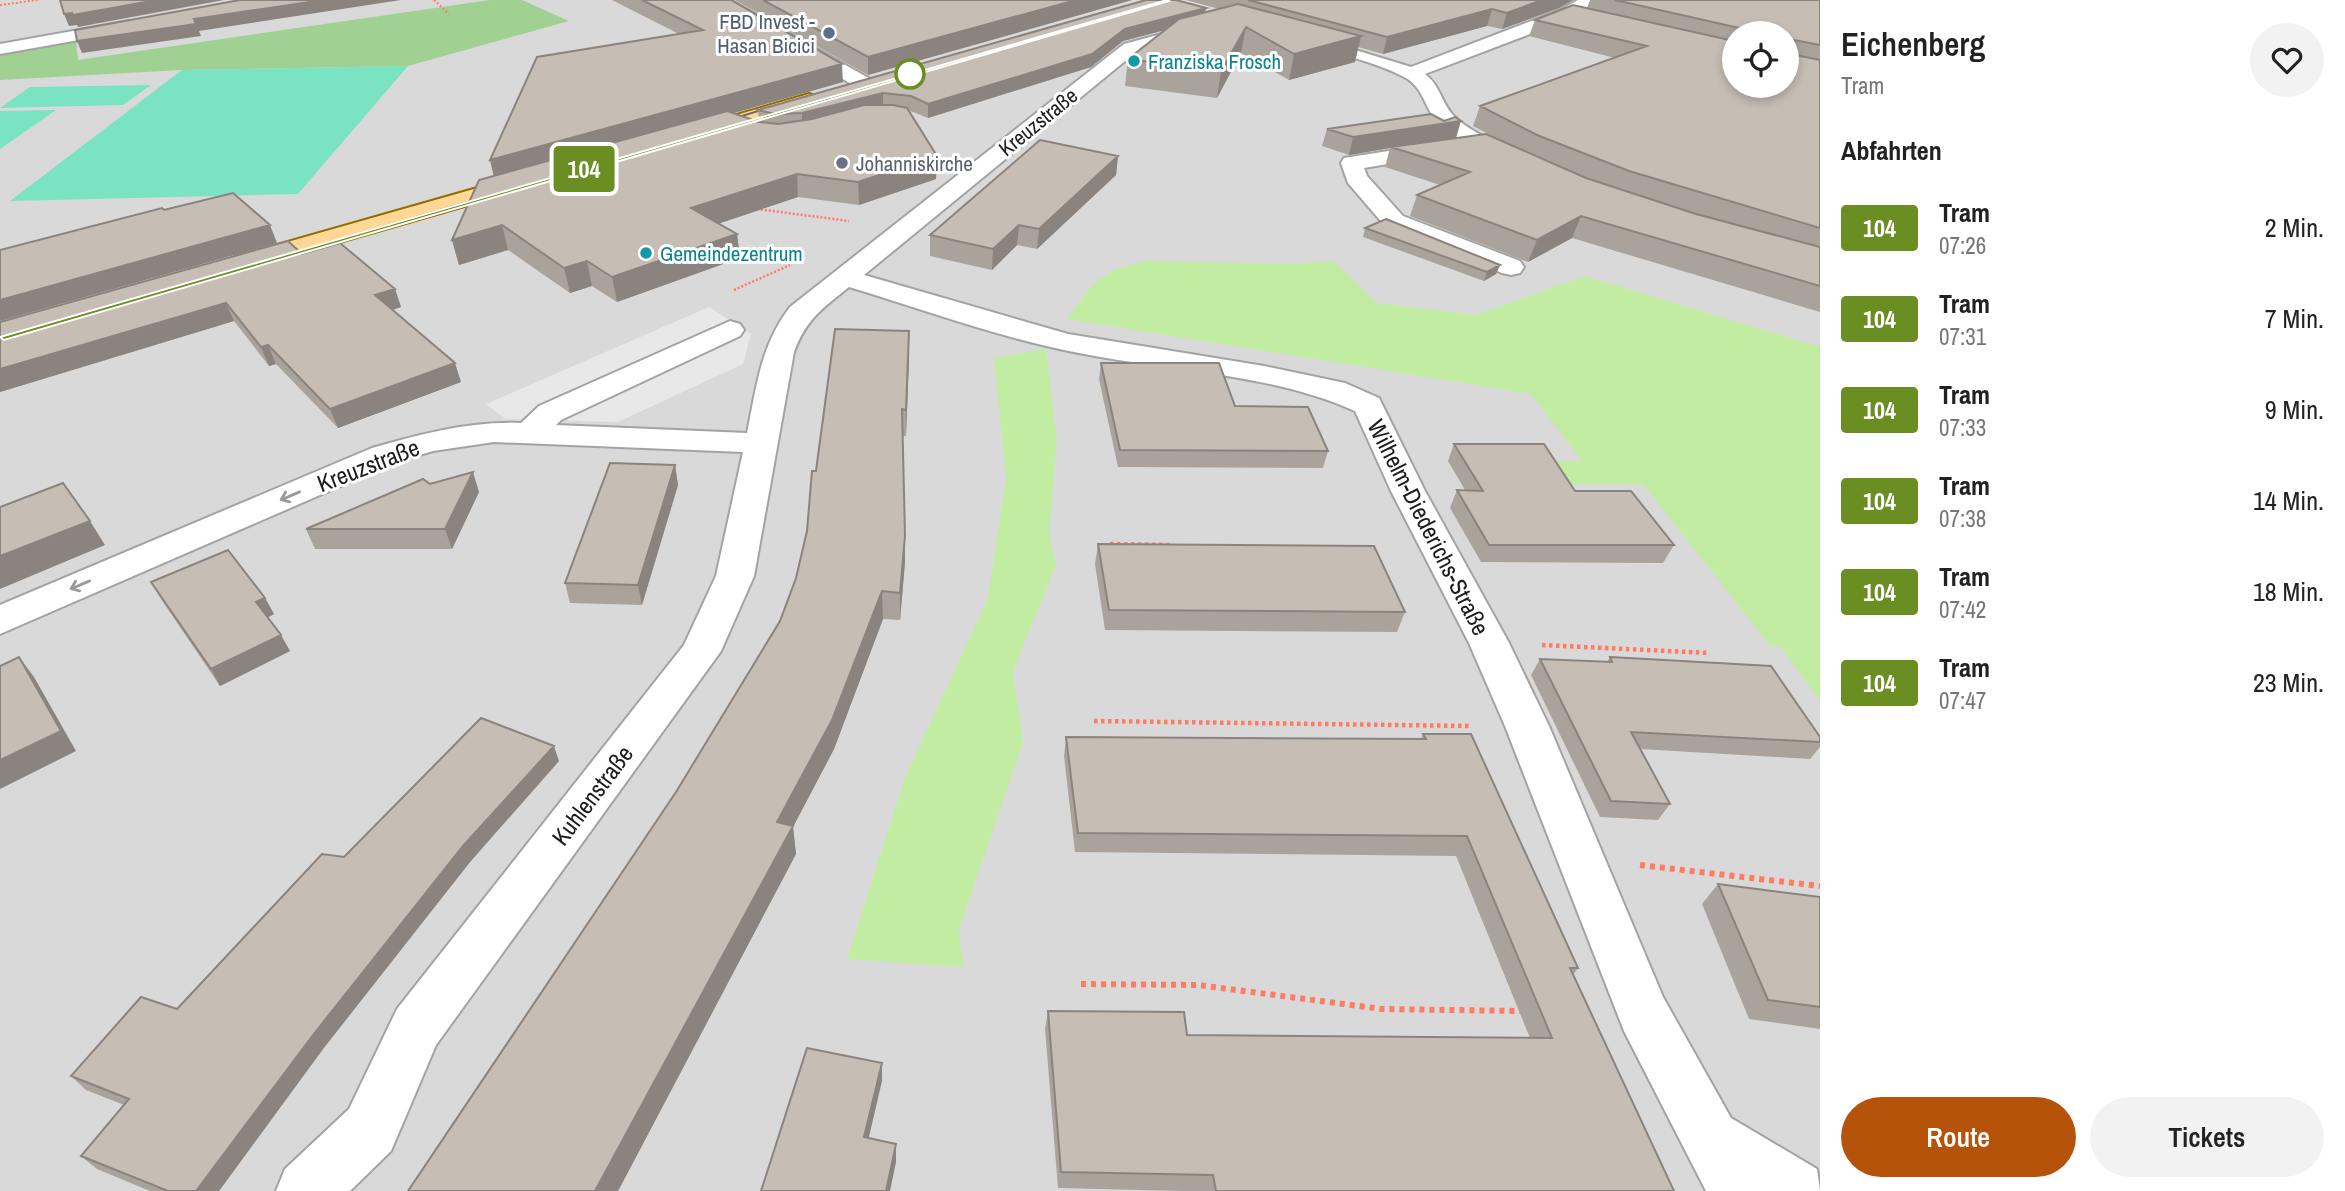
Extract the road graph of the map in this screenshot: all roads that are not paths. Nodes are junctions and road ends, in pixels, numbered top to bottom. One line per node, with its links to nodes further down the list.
1 (718, 0): 11 (street)
2 (1589, 0): 3 (street)
3 (1566, 14): 5 (street); 9 (street)
4 (1212, 17): 20 (street, Kreuzstraße)
5 (1593, 20)
6 (150, 22): 8 (street)
7 (1294, 37): 9 (street)
8 (0, 49)
9 (1411, 73): 15 (street)
10 (891, 77): 11 (main road)
11 (865, 84): 12 (main road)
12 (731, 122): 13 (street); 14 (main road)
13 (761, 136)
14 (674, 139)
15 (1483, 144): 16 (street); 19 (street)
16 (1536, 170)
17 (541, 177): 18 (main road)
18 (227, 267)
19 (1510, 267)
20 (844, 277): 22 (street, Kreuzstraße); 26 (street, Wilhelm-Diederichs-Straße)
21 (730, 330): 23 (street)
22 (779, 352): 24 (street, Kuhlenstraße)
23 (529, 433): 24 (street, Kreuzstraße); 25 (street, Kreuzstraße, one-way to 25)
24 (761, 443): 27 (street, Kuhlenstraße)
25 (0, 620)
26 (1726, 1166): 28 (street, Wilhelm-Diederichs-Straße)
27 (307, 1191)
28 (1794, 1191)

